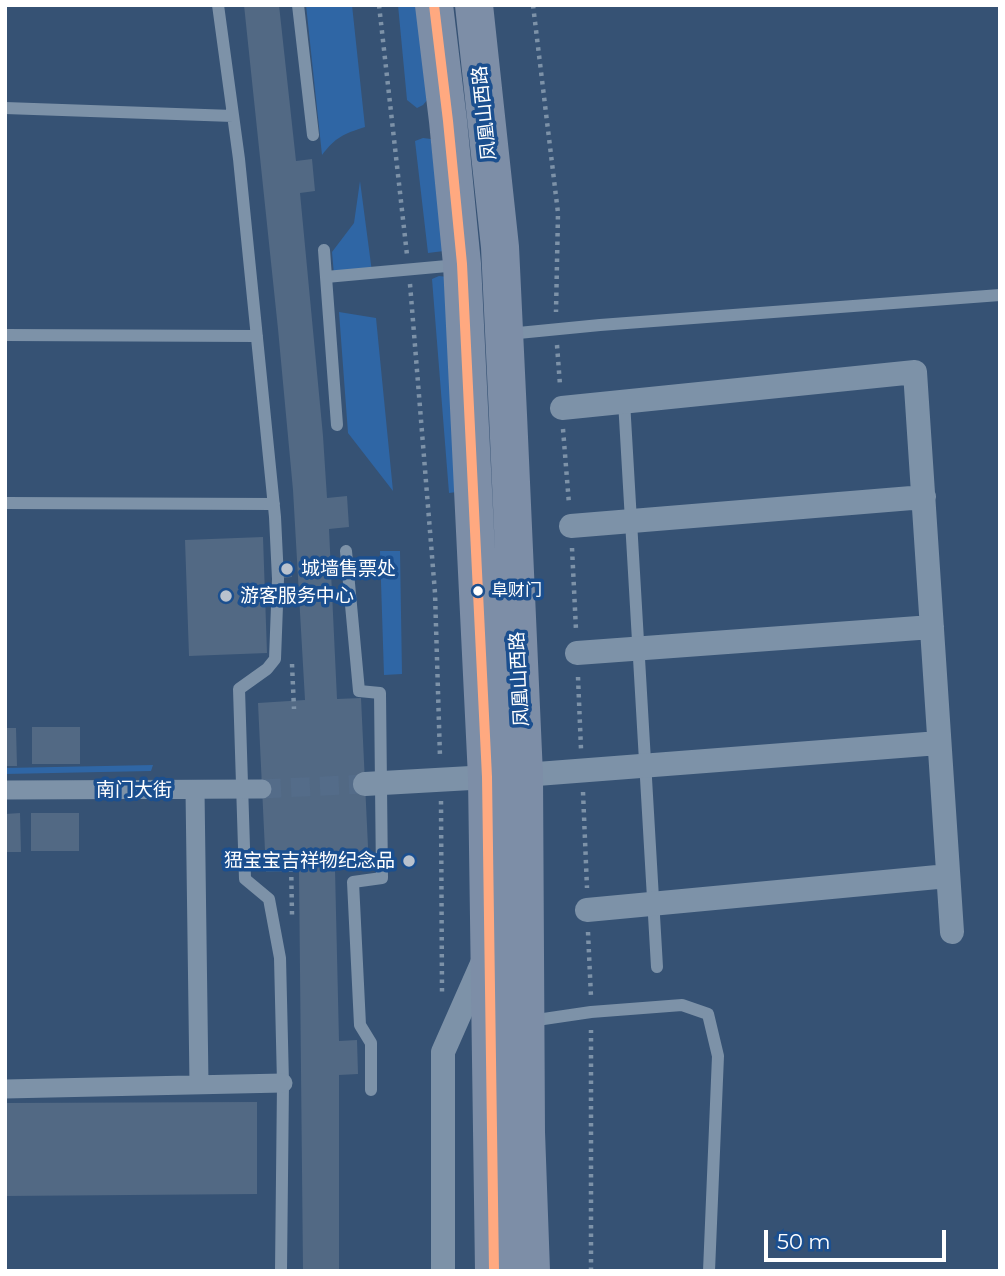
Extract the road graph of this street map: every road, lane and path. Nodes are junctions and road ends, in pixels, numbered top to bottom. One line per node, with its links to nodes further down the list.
1 (218, 5): 7 (lane)
2 (298, 5): 8 (lane)
3 (379, 5): 11 (path)
4 (435, 5): 10 (main road, 凤凰山西路)
5 (478, 12): 14 (main road, 凤凰山西路)
6 (5, 107): 7 (lane)
7 (233, 116): 16 (lane)
8 (313, 135)
9 (324, 250): 12 (lane)
10 (461, 264): 11 (lane); 33 (main road, 凤凰山西路)
11 (409, 269): 12 (lane); 20 (path)
12 (326, 277): 19 (lane)
13 (1000, 295): 14 (lane)
14 (504, 334): 32 (main road, 凤凰山西路)
15 (5, 335): 16 (lane)
16 (257, 337): 23 (lane)
17 (624, 401): 18 (street); 21 (street); 24 (lane)
18 (562, 408)
19 (337, 425)
20 (428, 488)
21 (924, 497): 24 (street); 27 (street)
22 (5, 503): 23 (lane)
23 (274, 504): 38 (lane)
24 (631, 521): 25 (street); 28 (lane)
25 (571, 526)
26 (346, 551): 34 (lane)
27 (932, 627): 28 (street); 30 (street)
28 (638, 649): 29 (street); 31 (lane)
29 (577, 653)
30 (939, 743): 31 (street); 40 (street)
31 (645, 766): 32 (street); 41 (lane)
32 (524, 775): 33 (street); 47 (main road, 凤凰山西路)
33 (487, 777): 34 (street); 45 (main road, 凤凰山西路)
34 (373, 784): 51 (lane)
35 (262, 789): 38 (street, 南门大街)
36 (5, 790): 37 (street, 南门大街)
37 (195, 790): 38 (street, 南门大街); 49 (street)
38 (242, 790): 48 (lane)
39 (291, 860): 43 (path)
40 (948, 876): 41 (street); 44 (street)
41 (654, 904): 42 (street); 46 (lane)
42 (587, 911)
43 (293, 921)
44 (952, 932)
45 (490, 945): 53 (street); 54 (main road, 凤凰山西路)
46 (657, 967)
47 (526, 1022): 55 (main road, 凤凰山西路); 56 (lane)
48 (283, 1083): 49 (street); 52 (lane)
49 (199, 1085): 50 (street)
50 (5, 1089)
51 (371, 1090)
52 (281, 1271)
53 (443, 1271)
54 (494, 1271)
55 (531, 1271)
56 (709, 1271)

